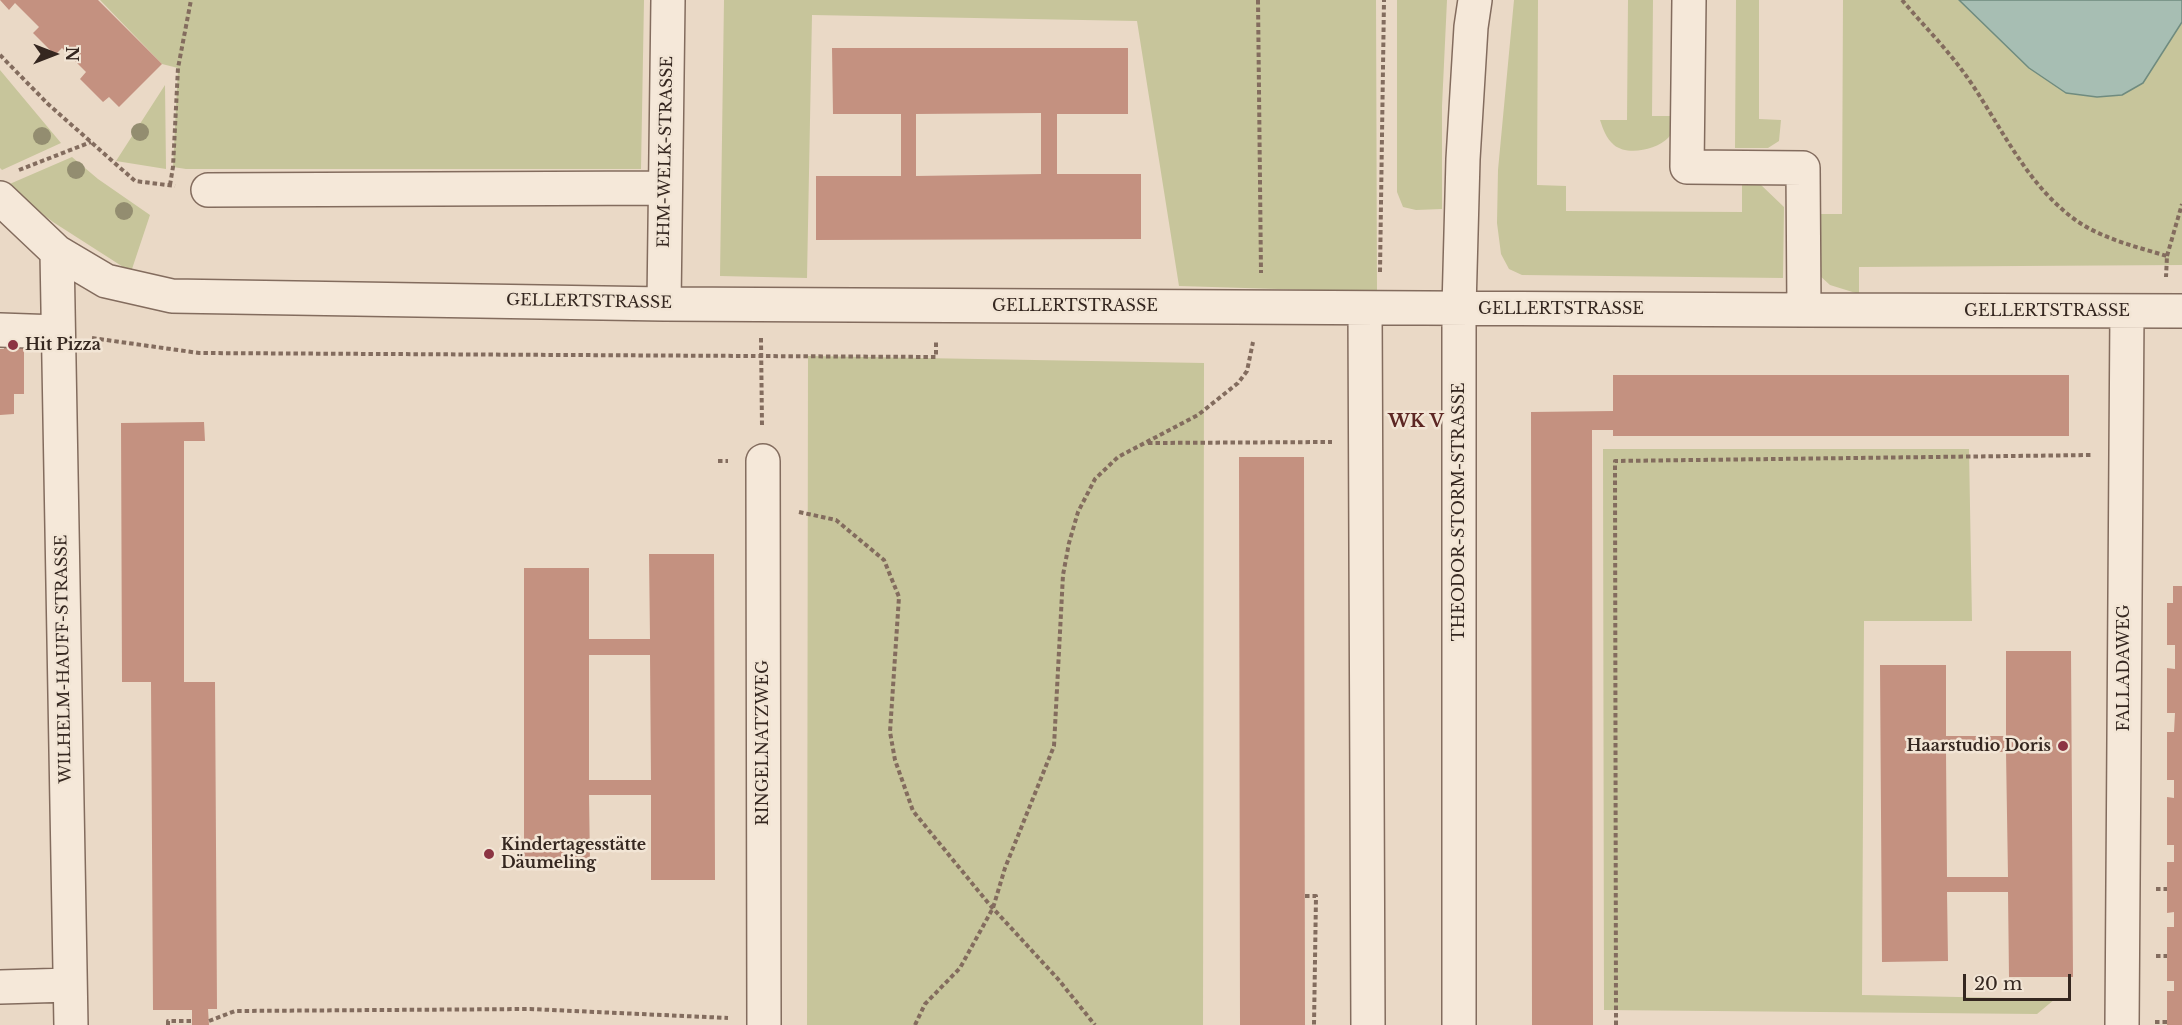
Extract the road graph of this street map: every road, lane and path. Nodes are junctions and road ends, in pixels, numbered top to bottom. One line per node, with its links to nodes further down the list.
1 (191, 0): 10 (path)
2 (668, 0): 12 (street, EHM-WELK-STRASSE)
3 (1258, 0): 20 (path)
4 (1384, 0): 21 (path)
5 (1475, 0): 22 (street, THEODOR-STORM-STRASSE)
6 (1689, 0): 23 (street)
7 (1902, 0): 16 (path)
8 (0, 56): 9 (path)
9 (91, 142): 10 (path); 11 (path)
10 (170, 185): 13 (path)
11 (5, 187): 15 (street, GELLERTSTRASSE)
12 (665, 188): 13 (street); 17 (street, EHM-WELK-STRASSE)
13 (208, 190)
14 (2182, 204): 16 (path)
15 (57, 252): 17 (street, GELLERTSTRASSE); 27 (street, WILHELM-HAUFF-STRASSE)
16 (2167, 255): 25 (path)
17 (664, 304): 18 (street, GELLERTSTRASSE)
18 (760, 304): 19 (street, GELLERTSTRASSE); 29 (path)
19 (936, 305): 20 (street, GELLERTSTRASSE); 29 (path)
20 (1261, 307): 21 (street, GELLERTSTRASSE)
21 (1372, 308): 22 (street, GELLERTSTRASSE); 30 (street)
22 (1459, 308): 23 (street, GELLERTSTRASSE); 48 (street, THEODOR-STORM-STRASSE)
23 (1804, 310): 24 (street, GELLERTSTRASSE)
24 (2127, 311): 25 (street, GELLERTSTRASSE); 32 (street, FALLADAWEG)
25 (2173, 311)
26 (0, 330): 27 (street)
27 (58, 332): 29 (path); 37 (street, WILHELM-HAUFF-STRASSE)
28 (1254, 339): 31 (path)
29 (761, 357): 33 (path)
30 (1366, 442): 31 (path); 47 (street)
31 (1144, 443): 36 (path)
32 (2126, 455): 49 (path); 50 (street, FALLADAWEG)
33 (763, 461): 41 (street, RINGELNATZWEG)
34 (789, 510): 36 (path)
35 (1305, 896): 46 (path)
36 (993, 908): 44 (path); 45 (path)
37 (70, 985): 38 (street); 42 (street, WILHELM-HAUFF-STRASSE)
38 (0, 987)
39 (192, 1021): 43 (path)
40 (209, 1021): 41 (path)
41 (764, 1023)
42 (71, 1025)
43 (168, 1025)
44 (915, 1025)
45 (1095, 1025)
46 (1314, 1025)
47 (1368, 1025)
48 (1459, 1025)
49 (1616, 1025)
50 (2122, 1025)

